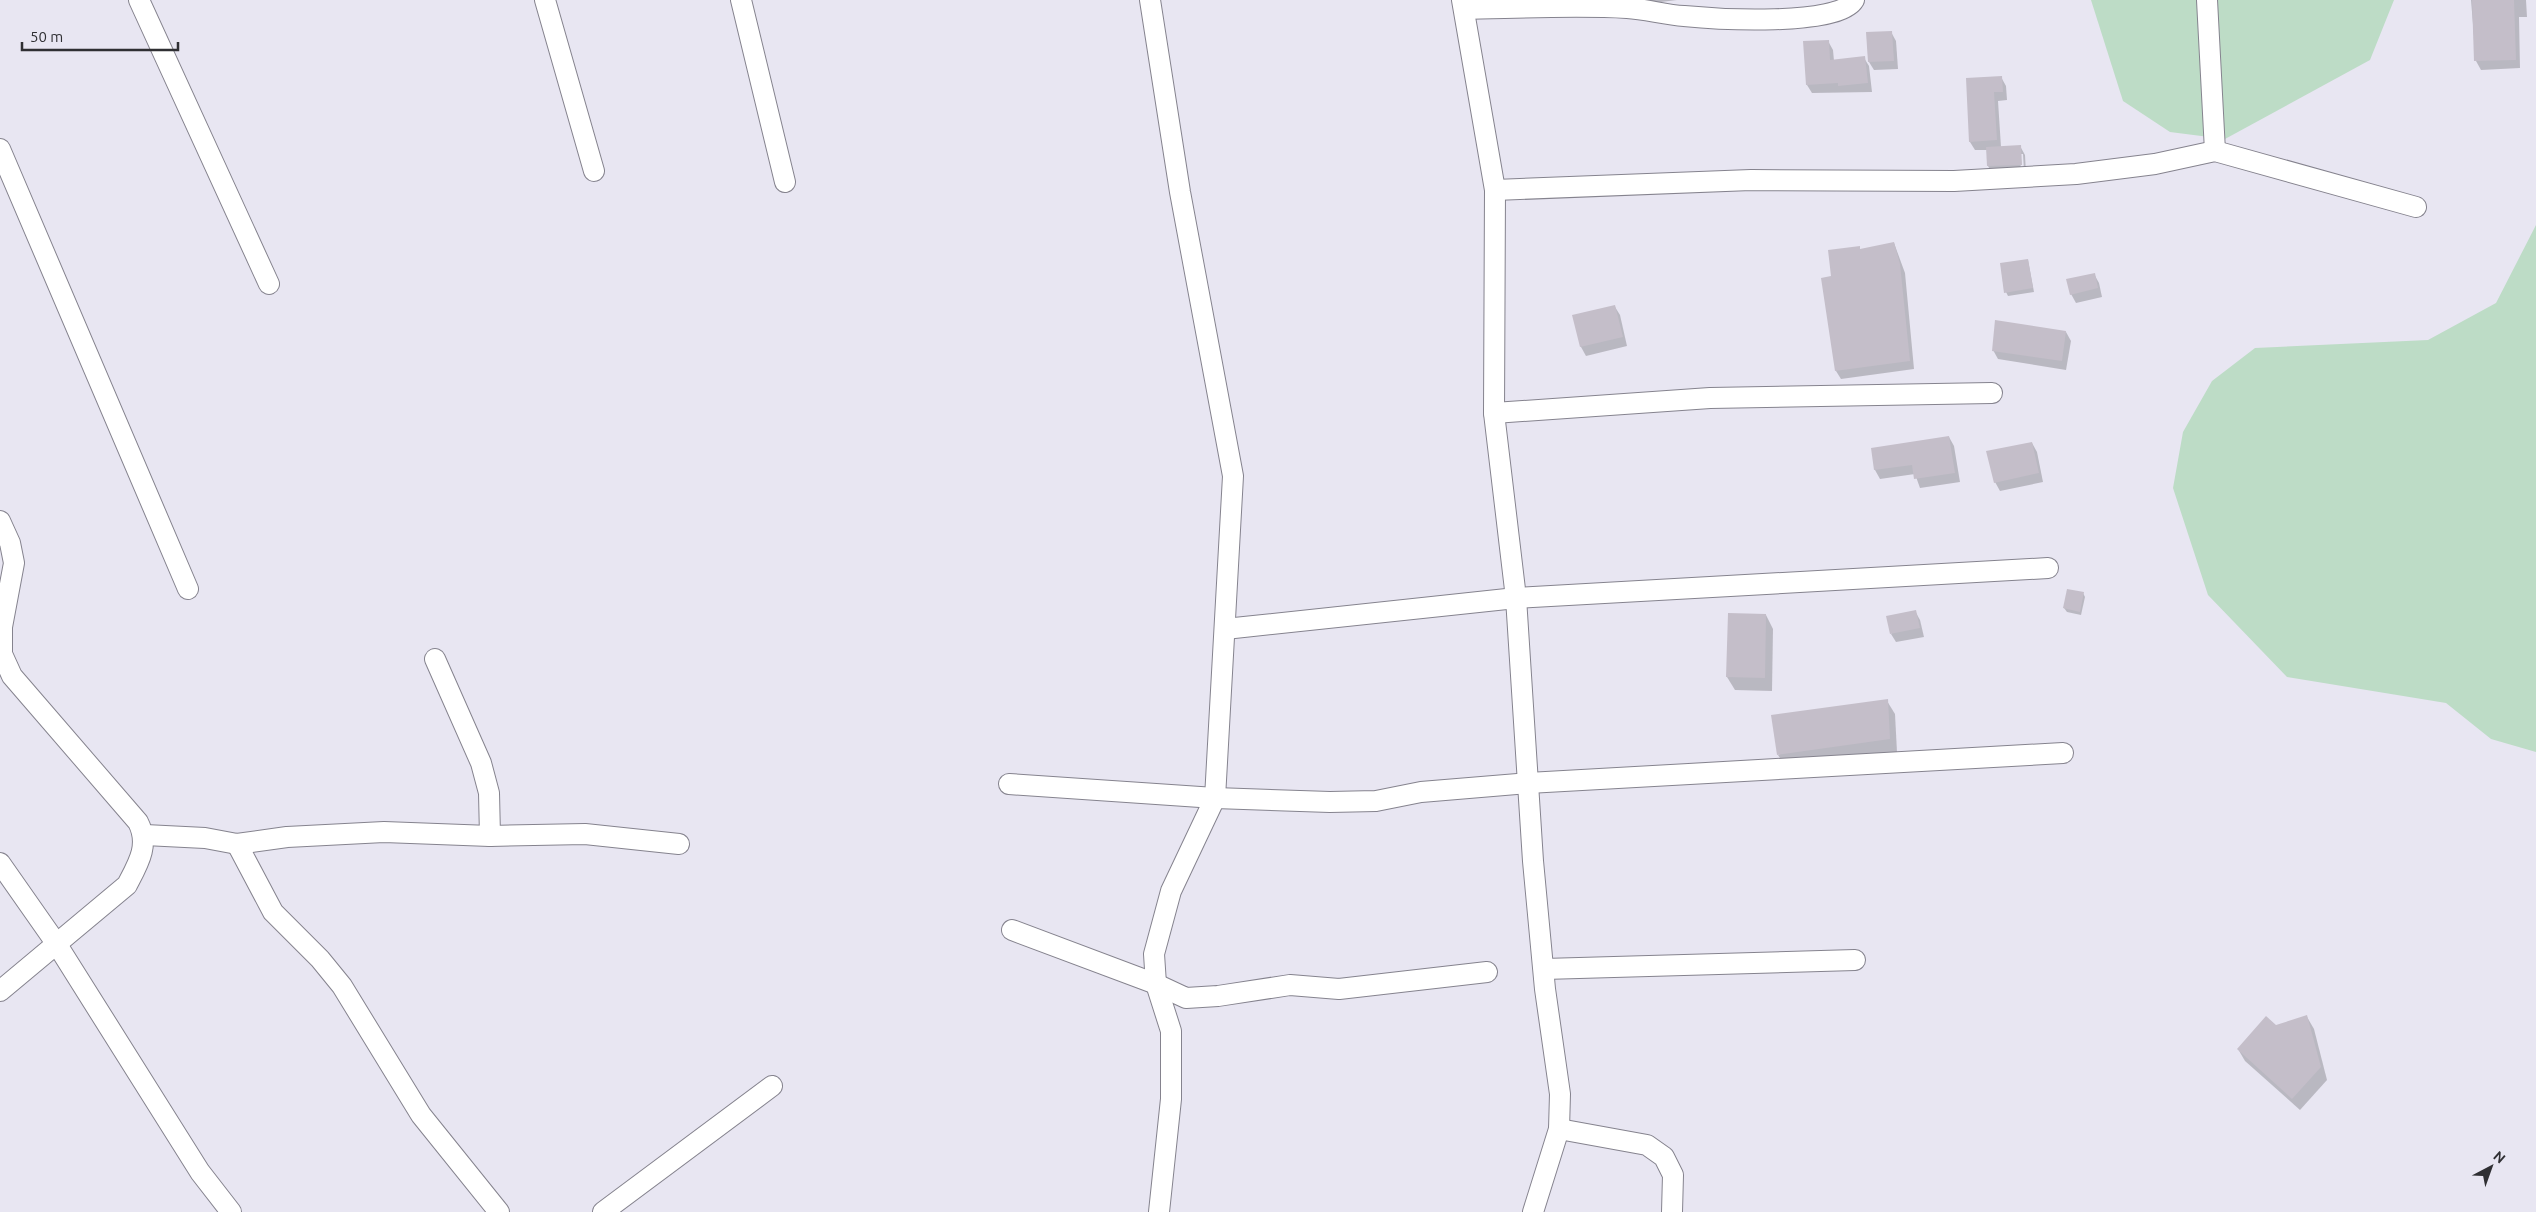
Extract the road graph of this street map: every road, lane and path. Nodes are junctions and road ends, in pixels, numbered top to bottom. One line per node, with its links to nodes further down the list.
1 (139, 0): 14 (street)
2 (545, 0): 10 (street)
3 (741, 0): 11 (street)
4 (1150, 0): 21 (street)
5 (1854, 0): 7 (street)
6 (2207, 0): 9 (street)
7 (1463, 5): 12 (street)
8 (0, 149): 19 (street)
9 (2215, 152): 12 (street); 13 (street)
10 (594, 171)
11 (785, 182)
12 (1495, 190): 16 (street)
13 (2416, 207)
14 (269, 284)
15 (1992, 393): 16 (street)
16 (1494, 413): 20 (street)
17 (0, 520): 27 (street)
18 (2048, 568): 20 (street)
19 (188, 589)
20 (1516, 598): 21 (street); 24 (street)
21 (1225, 629): 26 (street)
22 (435, 659): 28 (street)
23 (2063, 753): 24 (street)
24 (1528, 783): 26 (street); 35 (street)
25 (1009, 784): 26 (street)
26 (1216, 798): 37 (street)
27 (145, 835): 29 (street); 33 (street)
28 (490, 836): 29 (street); 30 (street)
29 (237, 844): 42 (street)
30 (679, 844)
31 (0, 863): 33 (street)
32 (1012, 930): 37 (street)
33 (56, 943): 38 (street); 41 (street)
34 (1855, 960): 35 (street)
35 (1544, 969): 40 (street)
36 (1487, 972): 37 (street)
37 (1156, 984): 44 (street)
38 (0, 991)
39 (772, 1086): 43 (street)
40 (1559, 1129): 45 (street); 46 (street)
41 (230, 1212)
42 (499, 1212)
43 (603, 1212)
44 (1158, 1212)
45 (1533, 1212)
46 (1672, 1212)

